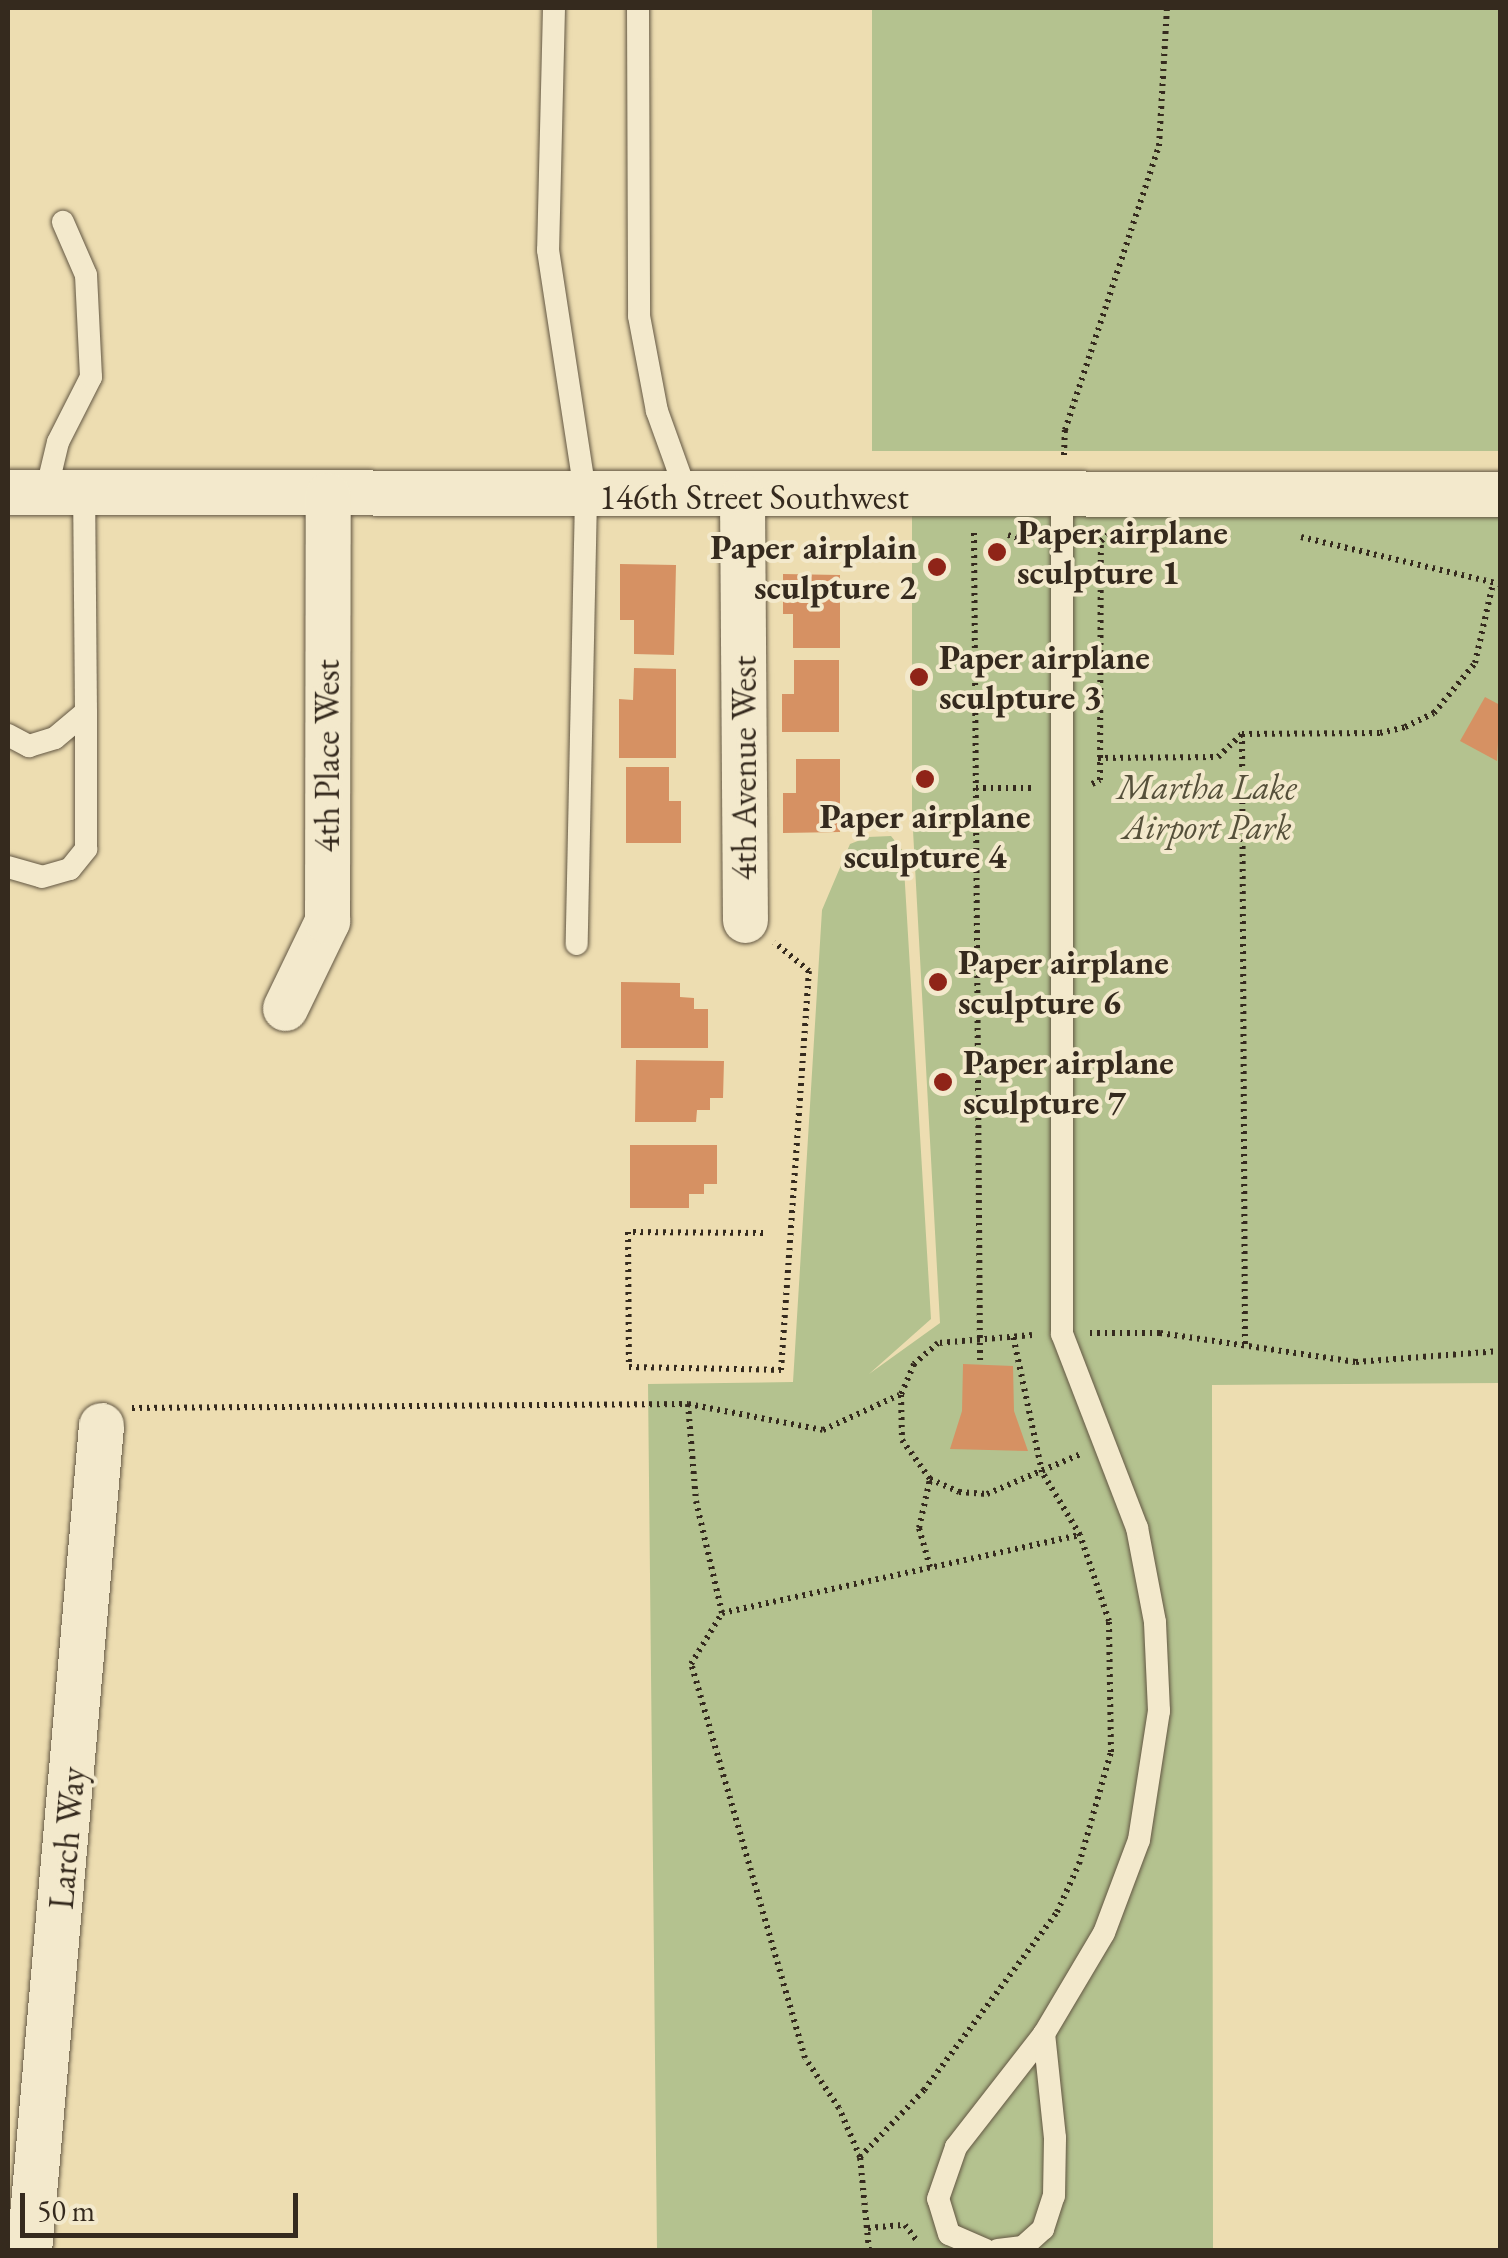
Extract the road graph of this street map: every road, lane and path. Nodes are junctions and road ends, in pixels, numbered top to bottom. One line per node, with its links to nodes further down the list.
1 (554, 8): 10 (lane)
2 (638, 8): 11 (lane)
3 (1167, 8): 9 (path)
4 (63, 222): 5 (lane)
5 (46, 492): 7 (street, 146th Street Southwest); 16 (lane)
6 (1500, 494): 9 (street, 146th Street Southwest)
7 (328, 495): 10 (street, 146th Street Southwest); 25 (street, 4th Place West)
8 (977, 496): 9 (street, 146th Street Southwest); 12 (street, 146th Street Southwest); 20 (path)
9 (1062, 496): 21 (lane)
10 (586, 497): 11 (street, 146th Street Southwest); 24 (lane)
11 (688, 497): 12 (street, 146th Street Southwest)
12 (742, 497): 23 (street, 4th Avenue West)
13 (1118, 527): 19 (path)
14 (1287, 534): 15 (path)
15 (1497, 584): 17 (path)
16 (86, 712): 18 (lane); 22 (lane)
17 (1242, 734): 19 (path); 30 (path)
18 (8, 735)
19 (1098, 758): 21 (path)
20 (976, 788): 21 (path); 29 (path)
21 (1062, 788): 27 (lane)
22 (8, 867)
23 (745, 920): 26 (path)
24 (577, 944)
25 (285, 1008)
26 (763, 1233)
27 (1062, 1334): 28 (path); 30 (path); 36 (lane)
28 (1013, 1335): 29 (path); 37 (path)
29 (980, 1336): 32 (path); 33 (path)
30 (1245, 1345): 31 (path)
31 (1500, 1351)
32 (980, 1362)
33 (901, 1395): 34 (path); 38 (path)
34 (688, 1404): 35 (path); 41 (path)
35 (101, 1426): 44 (street, Larch Way)
36 (1102, 1444): 37 (path); 42 (lane)
37 (1042, 1472): 38 (path); 39 (path)
38 (930, 1479): 40 (path)
39 (1080, 1534): 40 (path); 43 (path)
40 (930, 1567): 41 (path)
41 (722, 1613): 43 (path)
42 (1044, 2034): 49 (lane); 50 (lane)
43 (860, 2158): 45 (path)
44 (21, 2200): 46 (street, Larch Way)
45 (868, 2228): 47 (path); 48 (path)
46 (29, 2250)
47 (869, 2250)
48 (925, 2250)
49 (986, 2250)
50 (998, 2250)

